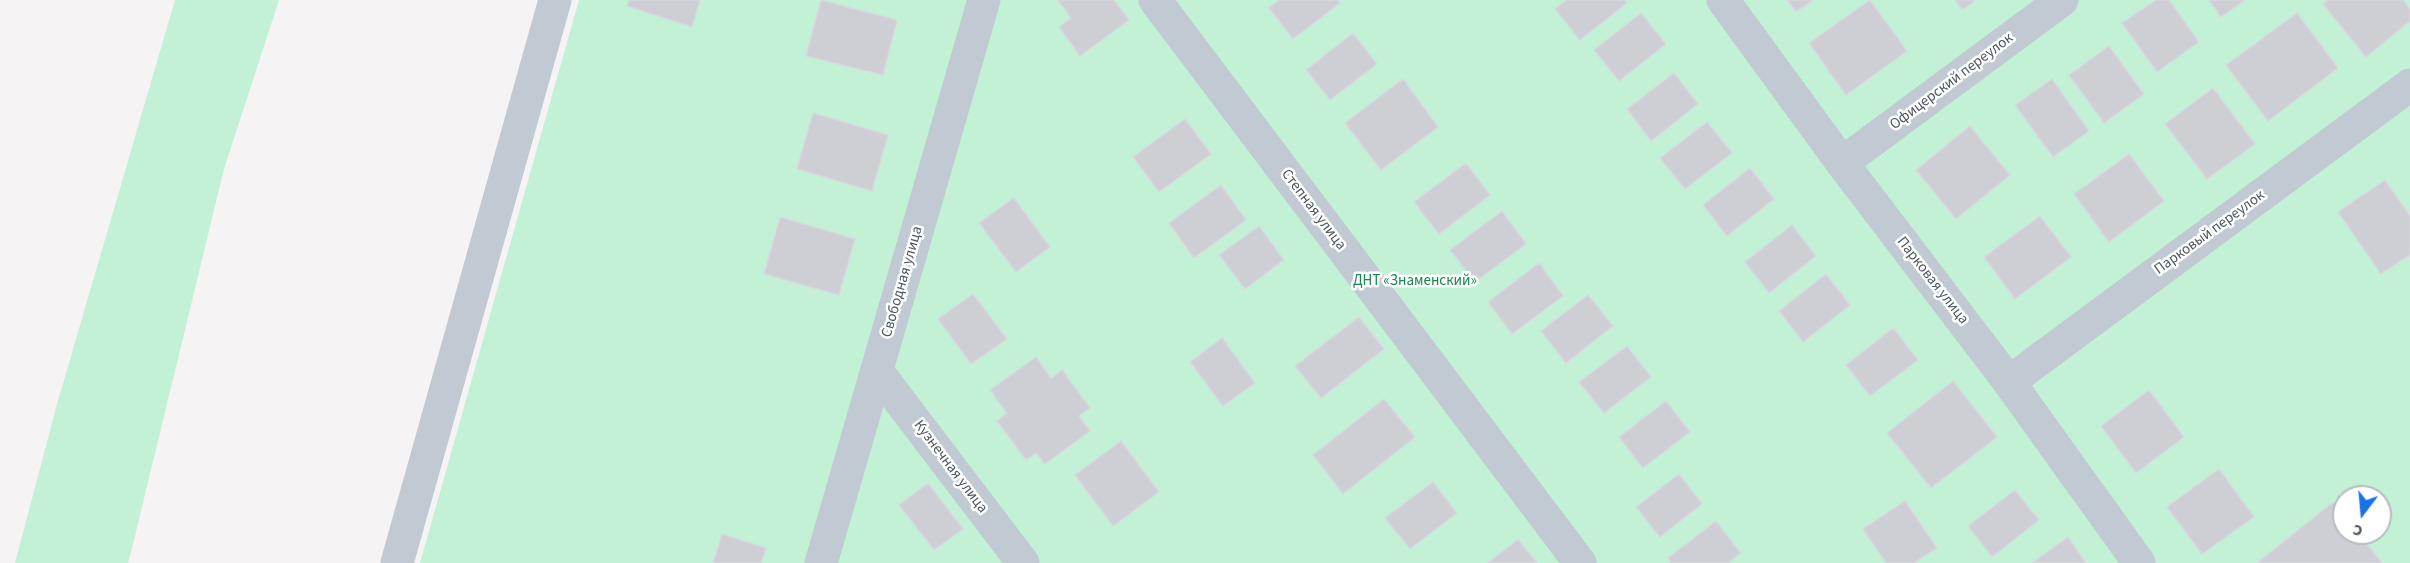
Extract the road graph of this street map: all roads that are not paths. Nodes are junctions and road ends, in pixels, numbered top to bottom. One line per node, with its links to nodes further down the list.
1 (555, 0): 10 (street)
2 (984, 0): 8 (street, Свободная улица)
3 (1155, 0): 13 (street, Степная улица)
4 (1723, 0): 7 (street, Парковая улица)
5 (2061, 0): 7 (street, Офицерский переулок)
6 (2410, 85): 9 (street, Парковый переулок)
7 (1842, 164): 9 (street, Парковая улица)
8 (877, 371): 11 (street, Свободная улица); 12 (street, Кузнечная улица)
9 (2009, 381): 14 (street, Парковая улица)
10 (397, 563)
11 (821, 563)
12 (1023, 563)
13 (1580, 563)
14 (2139, 563)

